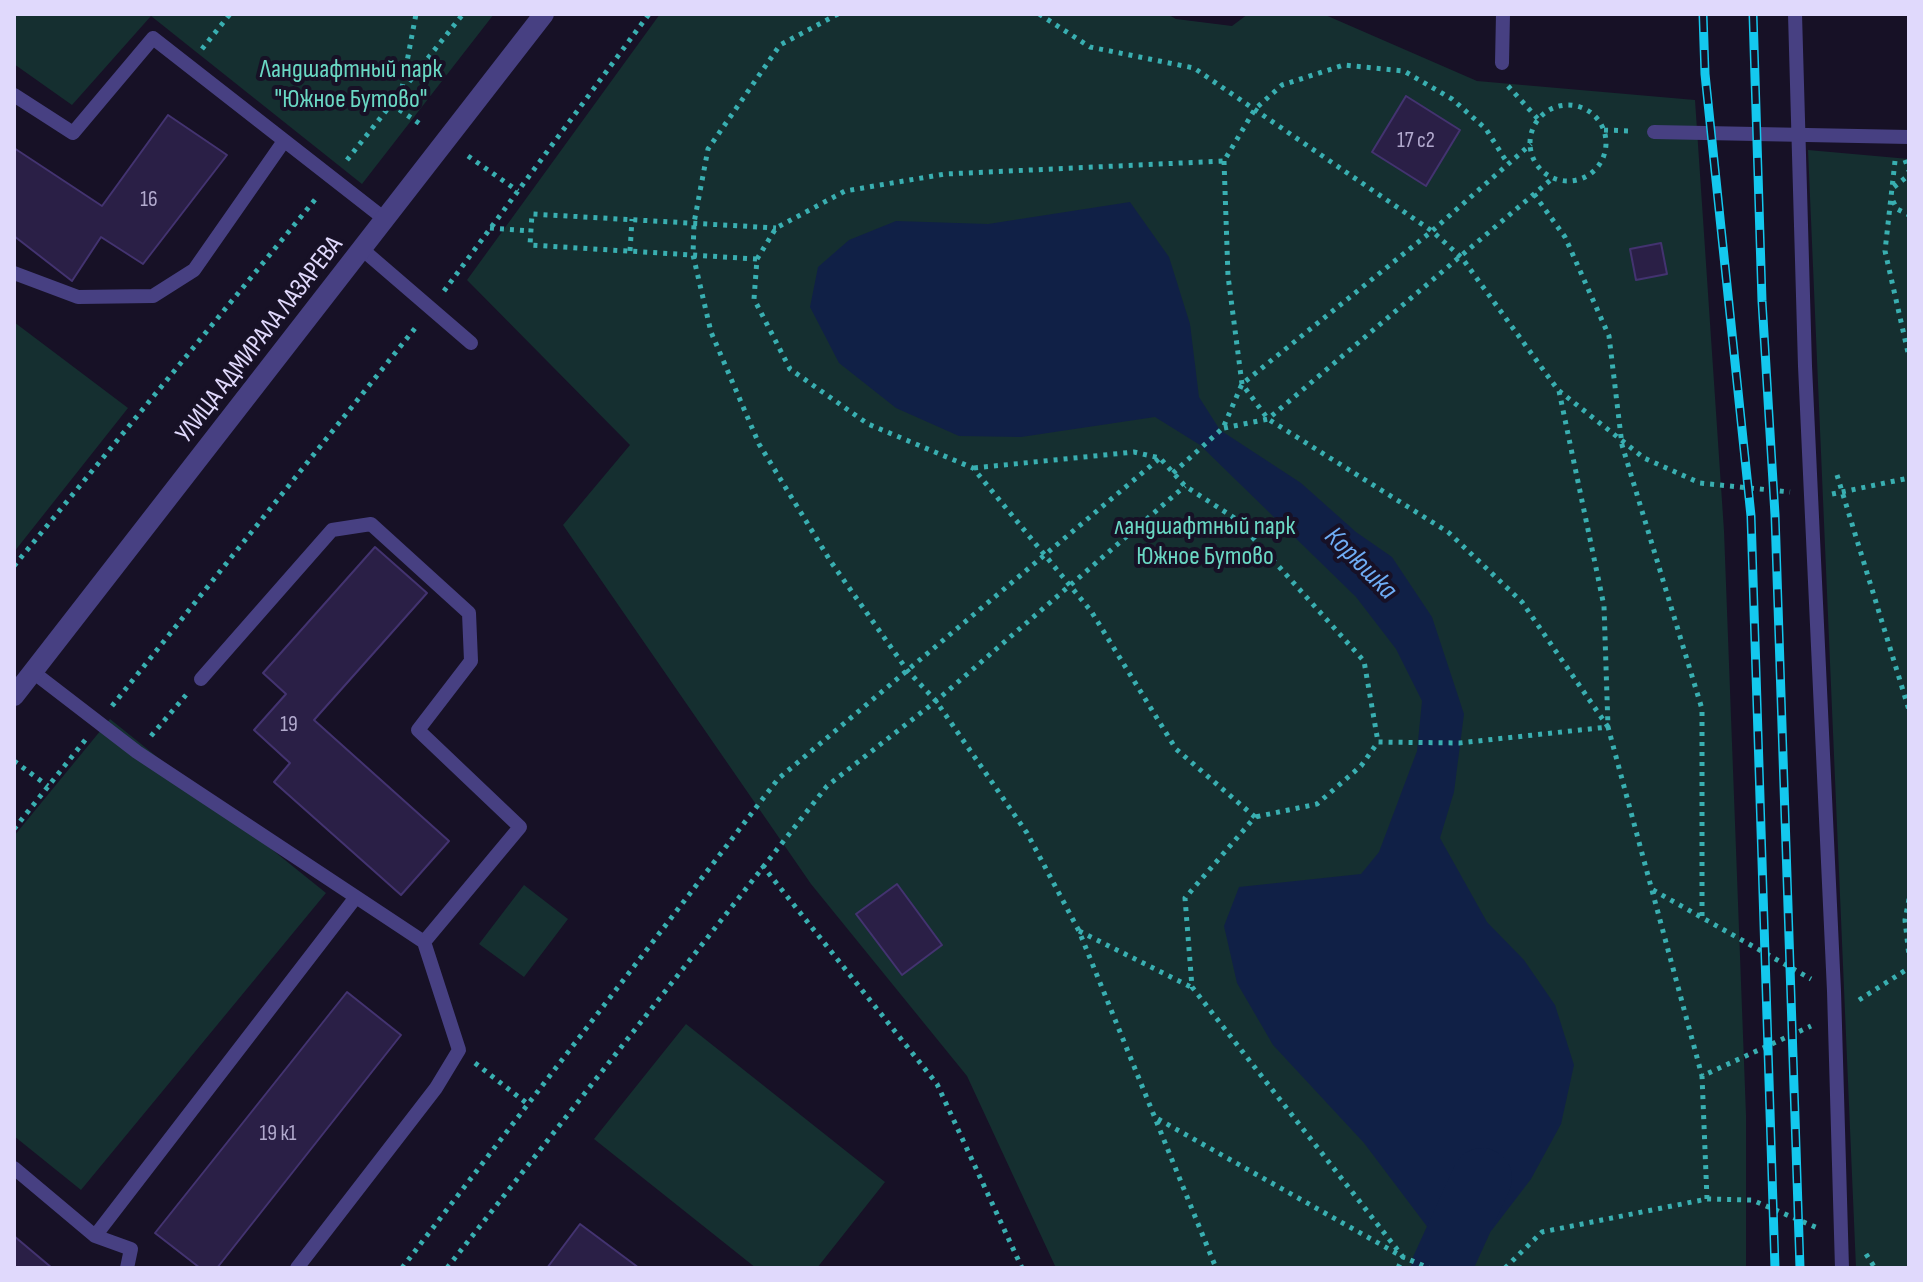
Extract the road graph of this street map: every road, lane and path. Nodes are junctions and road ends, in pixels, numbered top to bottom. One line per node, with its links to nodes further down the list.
1 (230, 14): 11 (path)
2 (416, 14): 13 (path)
3 (463, 14): 13 (path)
4 (544, 14): 31 (street, УЛИЦА АДМИРАЛА ЛАЗАРЕВА)
5 (649, 14): 33 (path)
6 (838, 14): 32 (path)
7 (1039, 14): 15 (path)
8 (1503, 14): 10 (lane)
9 (1795, 14): 18 (lane)
10 (1502, 63)
11 (189, 66): 14 (lane); 20 (lane)
12 (1503, 81): 16 (path)
13 (402, 90): 26 (path)
14 (14, 95)
15 (1255, 109): 22 (path); 23 (path); 36 (path)
16 (1538, 119): 21 (path); 25 (path)
17 (1654, 132): 18 (lane)
18 (1798, 135): 19 (lane); 57 (lane)
19 (1903, 136): 28 (path)
20 (284, 141): 26 (lane); 42 (lane)
21 (1531, 144): 23 (path); 25 (path)
22 (1224, 161): 34 (path); 46 (path)
23 (1508, 164): 36 (path)
24 (1909, 175): 28 (path)
25 (1553, 178): 27 (path)
26 (332, 180): 31 (lane); 60 (path)
27 (1534, 194): 40 (path); 50 (path)
28 (1892, 195): 29 (path); 45 (path)
29 (1909, 215)
30 (632, 219): 32 (path); 35 (path); 38 (path)
31 (386, 220): 37 (street, УЛИЦА АДМИРАЛА ЛАЗАРЕВА)
32 (694, 223): 34 (path); 39 (path)
33 (490, 228): 35 (path); 43 (path)
34 (776, 228): 41 (path)
35 (530, 231): 38 (path)
36 (1432, 231): 40 (path); 46 (path)
37 (363, 250): 43 (lane); 63 (street, УЛИЦА АДМИРАЛА ЛАЗАРЕВА)
38 (630, 251): 39 (path)
39 (693, 255): 41 (path); 62 (path)
40 (1462, 258): 47 (path); 48 (path)
41 (757, 259): 53 (path)
42 (14, 273)
43 (431, 309): 44 (lane); 68 (path)
44 (471, 343)
45 (1909, 357)
46 (1242, 384): 48 (path); 49 (path)
47 (1558, 390): 50 (path); 69 (path)
48 (1268, 419): 49 (path); 69 (path)
49 (1223, 428): 54 (path)
50 (1622, 440): 57 (path); 80 (path)
51 (1160, 458): 53 (path); 54 (path); 59 (path)
52 (1834, 466): 58 (path)
53 (973, 468): 59 (path)
54 (1173, 473): 56 (path)
55 (1909, 478): 58 (path)
56 (1185, 486): 61 (path); 70 (path)
57 (1811, 494): 86 (lane)
58 (1842, 495): 67 (path)
59 (1045, 556): 61 (path); 62 (path)
60 (14, 566)
61 (1070, 586): 66 (path); 74 (path)
62 (907, 670): 66 (path); 90 (path)
63 (33, 672): 65 (street, УЛИЦА АДМИРАЛА ЛАЗАРЕВА); 68 (lane)
64 (201, 679): 71 (path); 82 (lane)
65 (14, 696)
66 (936, 701): 76 (path); 81 (path)
67 (1908, 706)
68 (99, 723): 71 (lane); 73 (path)
69 (1608, 727): 70 (path); 77 (path)
70 (1378, 742): 74 (path)
71 (137, 752): 78 (lane)
72 (14, 761): 73 (path)
73 (48, 786): 75 (path)
74 (1255, 817): 85 (path)
75 (14, 829)
76 (762, 865): 100 (path); 101 (path)
77 (1652, 889): 80 (path); 89 (path)
78 (356, 897): 82 (lane); 94 (lane)
79 (1909, 899): 83 (path)
80 (1702, 919): 86 (path)
81 (1079, 931): 85 (path); 91 (path)
82 (424, 942): 88 (lane)
83 (1909, 956)
84 (1909, 968): 87 (path)
85 (1192, 987): 96 (path)
86 (1834, 991): 87 (lane)
87 (1834, 1015): 89 (path); 95 (lane)
88 (459, 1050): 90 (path); 98 (lane)
89 (1702, 1076): 93 (path)
90 (529, 1105): 99 (path)
91 (1158, 1119): 96 (path); 102 (path)
92 (14, 1168): 94 (lane)
93 (1707, 1199): 95 (path); 105 (path)
94 (95, 1236): 97 (lane)
95 (1842, 1239): 106 (lane); 107 (path)
96 (1403, 1257): 103 (path); 104 (path)
97 (127, 1268)
98 (297, 1268)
99 (402, 1268)
100 (447, 1268)
101 (1022, 1268)
102 (1216, 1268)
103 (1398, 1268)
104 (1429, 1268)
105 (1505, 1268)
106 (1842, 1268)
107 (1875, 1268)

